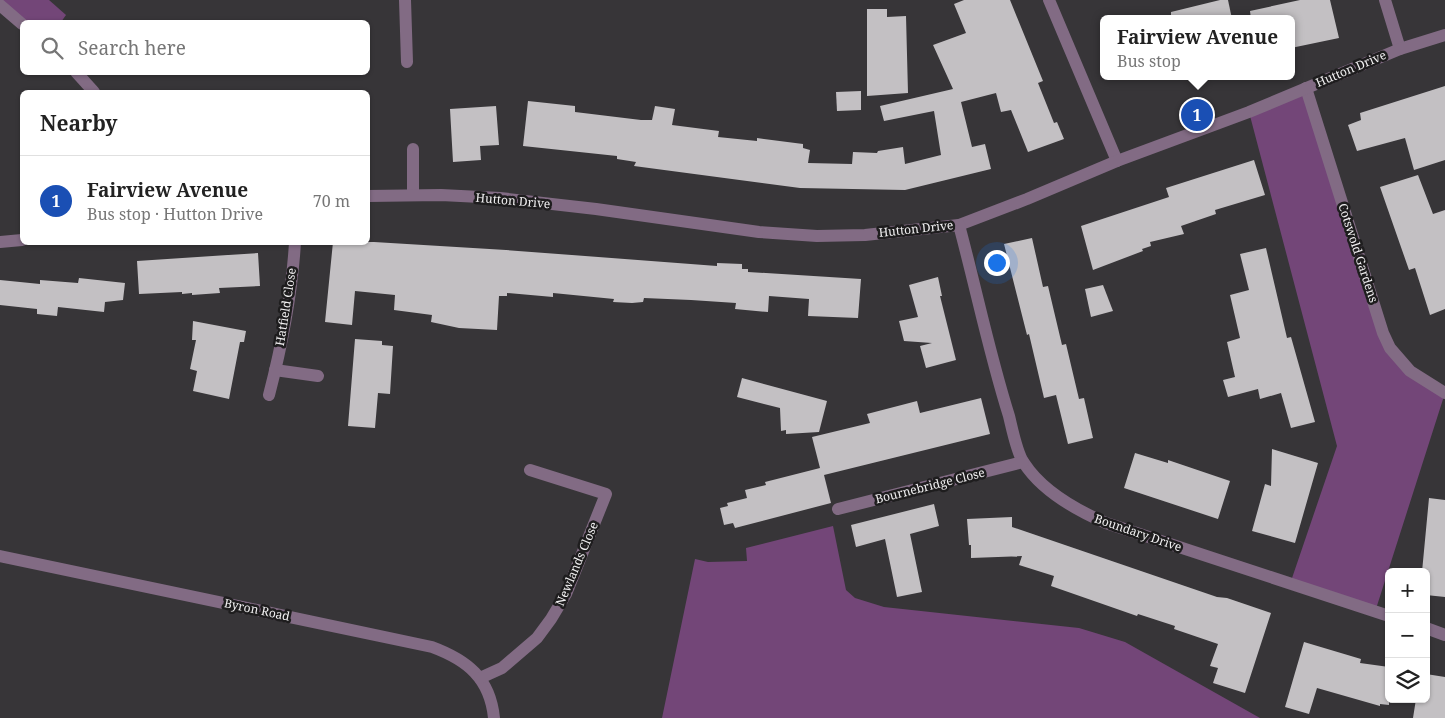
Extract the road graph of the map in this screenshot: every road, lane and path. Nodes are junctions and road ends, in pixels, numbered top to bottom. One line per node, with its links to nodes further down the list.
1 (405, 0): 8 (street)
2 (1049, 0): 13 (street)
3 (1385, 0): 7 (street)
4 (0, 5): 5 (street)
5 (20, 22)
6 (1445, 34): 7 (street, Hutton Drive)
7 (1400, 49): 10 (street, Hutton Drive)
8 (407, 62)
9 (79, 75): 11 (street)
10 (1306, 88): 13 (street, Hutton Drive); 22 (street, Cotswold Gardens)
11 (92, 90)
12 (413, 149): 14 (street)
13 (1116, 161): 16 (street, Hutton Drive)
14 (413, 195): 15 (street, Hutton Drive); 16 (street, Hutton Drive)
15 (370, 196)
16 (959, 225): 24 (street, Boundary Drive)
17 (20, 240): 18 (street)
18 (0, 242)
19 (295, 245): 20 (street, Hatfield Close)
20 (275, 370): 21 (street); 23 (street, Hatfield Close)
21 (318, 376)
22 (1445, 393)
23 (269, 395)
24 (1023, 462): 26 (street, Bournebridge Close); 28 (street, Boundary Drive)
25 (530, 470): 31 (street, Newlands Close)
26 (838, 509)
27 (0, 556): 31 (street, Byron Road)
28 (1385, 615)
29 (1430, 629): 30 (street)
30 (1445, 635)
31 (480, 678): 32 (street, Byron Road)
32 (494, 718)

